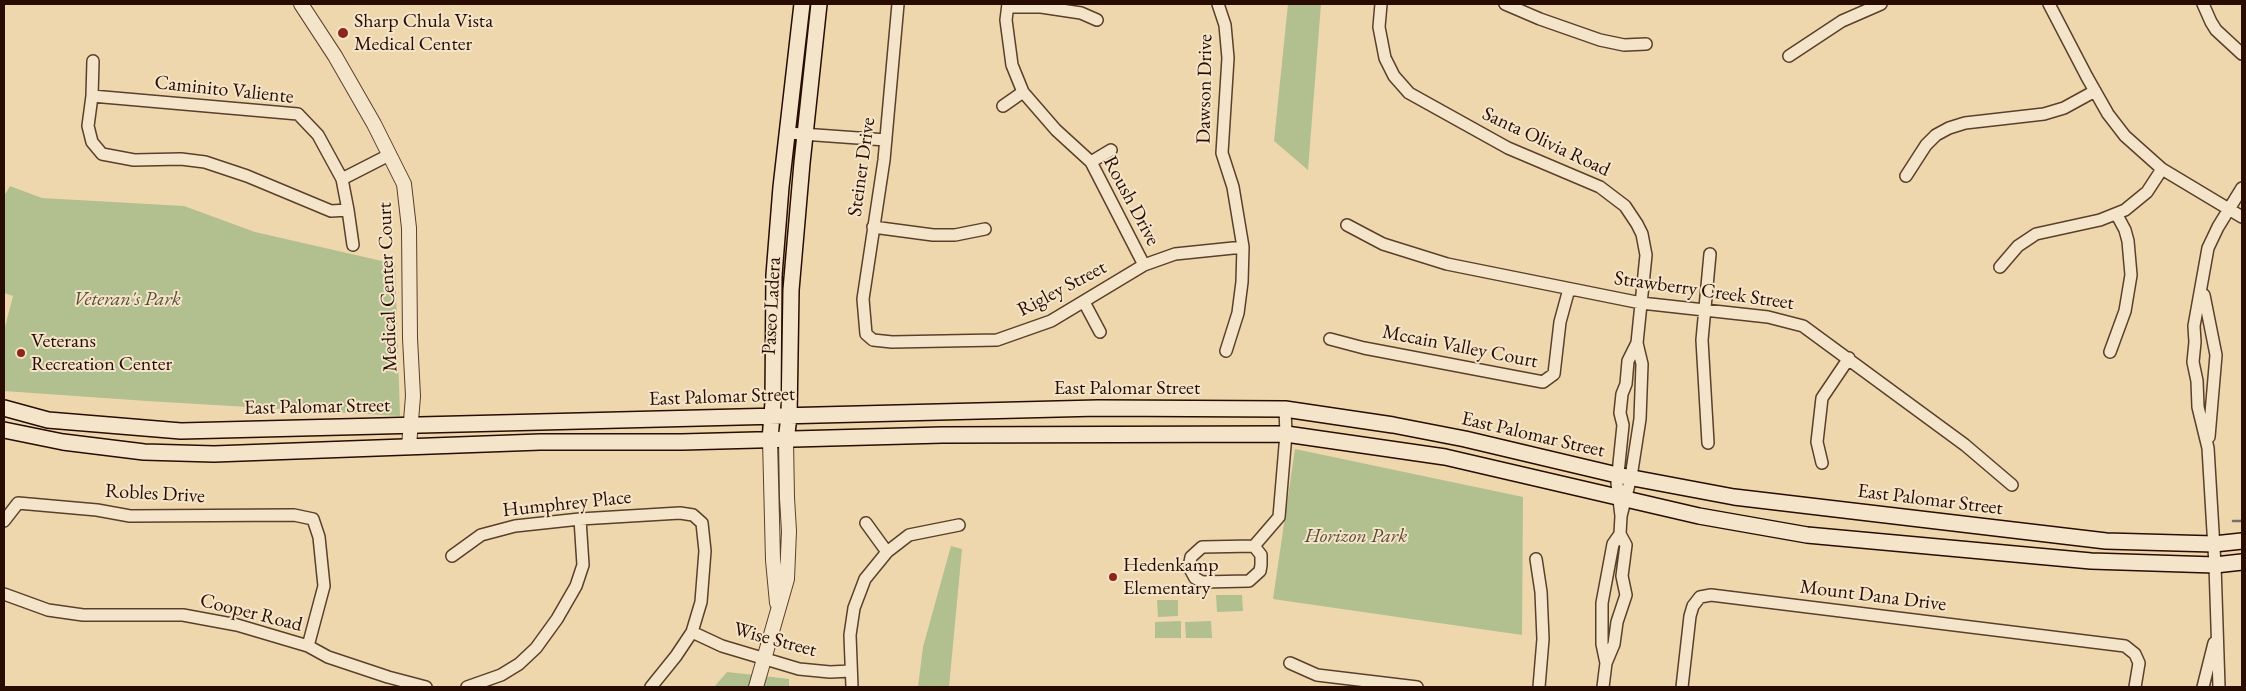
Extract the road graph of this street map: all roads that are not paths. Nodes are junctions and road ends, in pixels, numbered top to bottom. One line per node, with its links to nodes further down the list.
1 (301, 4): 25 (street, Medical Center Court)
2 (802, 4): 21 (main road, Paseo Ladera)
3 (819, 4): 22 (main road, Paseo Ladera)
4 (898, 4): 23 (street, Steiner Drive)
5 (1218, 4): 39 (street, Dawson Drive)
6 (1381, 4): 46 (street, Santa Olivia Road)
7 (1505, 4): 13 (street)
8 (1882, 4): 15 (street)
9 (2049, 4): 17 (street)
10 (2203, 4): 14 (street)
11 (1008, 5): 12 (street); 18 (street, Roush Drive)
12 (1097, 20)
13 (1646, 44)
14 (2242, 54)
15 (1789, 56)
16 (93, 61): 19 (street)
17 (2095, 90): 27 (street); 28 (street)
18 (1024, 92): 20 (street); 26 (street, Roush Drive)
19 (92, 96): 29 (street, Caminito Valiente); 31 (street)
20 (1003, 106)
21 (788, 132): 22 (street); 58 (main road, Paseo Ladera)
22 (806, 133): 23 (street); 57 (main road, Paseo Ladera)
23 (886, 140): 36 (street, Steiner Drive)
24 (1111, 150): 26 (street)
25 (389, 155): 29 (street); 59 (street, Medical Center Court)
26 (1091, 162): 41 (street, Roush Drive)
27 (2162, 169): 32 (street); 33 (street)
28 (1906, 176)
29 (342, 179): 31 (street, Caminito Valiente)
30 (2242, 188): 32 (street)
31 (348, 210): 38 (street, Caminito Valiente)
32 (2229, 210): 34 (street); 43 (street)
33 (2117, 214): 42 (street); 53 (street)
34 (2242, 217)
35 (1347, 225): 44 (street, Strawberry Creek Street)
36 (873, 227): 37 (street); 49 (street, Steiner Drive)
37 (985, 229)
38 (353, 245)
39 (1243, 247): 41 (street, Rigley Street); 52 (street, Dawson Drive)
40 (1710, 254): 47 (street)
41 (1144, 265): 45 (street, Rigley Street)
42 (2000, 267)
43 (2202, 286): 66 (street); 66 (street)
44 (1569, 289): 46 (street, Strawberry Creek Street); 50 (street, Mccain Valley Court)
45 (1084, 302): 48 (street); 49 (street, Rigley Street)
46 (1641, 303): 47 (street, Strawberry Creek Street); 51 (street, Santa Olivia Road)
47 (1704, 311): 54 (street, Strawberry Creek Street); 64 (street)
48 (1100, 332)
49 (866, 334)
50 (1330, 339)
51 (1637, 343): 68 (street, Santa Olivia Road); 68 (street, Santa Olivia Road)
52 (1226, 351)
53 (2110, 352)
54 (1848, 358): 67 (street); 69 (street, Strawberry Creek Street)
55 (4, 408): 59 (main road, East Palomar Street)
56 (1285, 409): 57 (main road, East Palomar Street); 61 (street); 68 (main road, East Palomar Street)
57 (789, 416): 58 (main road, East Palomar Street); 63 (main road, Paseo Ladera)
58 (772, 417): 59 (main road, East Palomar Street); 62 (main road, Paseo Ladera)
59 (411, 425): 65 (street, Medical Center Court)
60 (4, 430): 65 (main road, East Palomar Street)
61 (1286, 434): 63 (main road, East Palomar Street); 70 (main road, East Palomar Street); 78 (street)
62 (770, 440): 63 (main road, East Palomar Street); 65 (main road, East Palomar Street); 85 (street, Paseo Ladera)
63 (786, 440): 85 (street, Paseo Ladera)
64 (1708, 443)
65 (409, 446)
66 (2208, 448): 77 (street)
67 (1822, 463)
68 (1624, 476): 70 (street, Santa Olivia Road); 77 (main road, East Palomar Street)
69 (2012, 485)
70 (1622, 498): 75 (street, Santa Olivia Road); 83 (main road, East Palomar Street)
71 (580, 519): 80 (street, Humphrey Place); 86 (street, Humphrey Place); 95 (street)
72 (4, 521): 88 (street, Robles Drive)
73 (866, 524): 79 (street)
74 (959, 525): 79 (street)
75 (1620, 534): 91 (street, Santa Olivia Road); 91 (street, Santa Olivia Road)
76 (2242, 541): 77 (main road, East Palomar Street)
77 (2214, 544): 83 (street)
78 (1254, 546): 78 (street)
79 (887, 552): 92 (street)
80 (452, 556)
81 (1536, 559): 100 (street)
82 (2242, 562): 83 (main road, East Palomar Street)
83 (2215, 565): 87 (street)
84 (4, 594): 88 (street, Cooper Road)
85 (778, 609): 89 (street, Paseo Ladera)
86 (692, 632): 89 (street, Wise Street); 96 (street)
87 (2216, 638): 104 (street); 105 (street)
88 (308, 646): 93 (street, Cooper Road)
89 (764, 658): 92 (street, Wise Street); 97 (street, Paseo Ladera)
90 (1290, 663): 99 (street)
91 (1606, 663): 101 (street, Santa Olivia Road)
92 (851, 671): 98 (street)
93 (386, 682): 94 (street, Cooper Road)
94 (426, 687)
95 (467, 687)
96 (651, 687)
97 (756, 687)
98 (852, 687)
99 (1417, 687)
100 (1539, 687)
101 (1603, 687)
102 (1682, 687): 103 (street, Mount Dana Drive)
103 (2135, 687)
104 (2203, 687)
105 (2219, 687)

